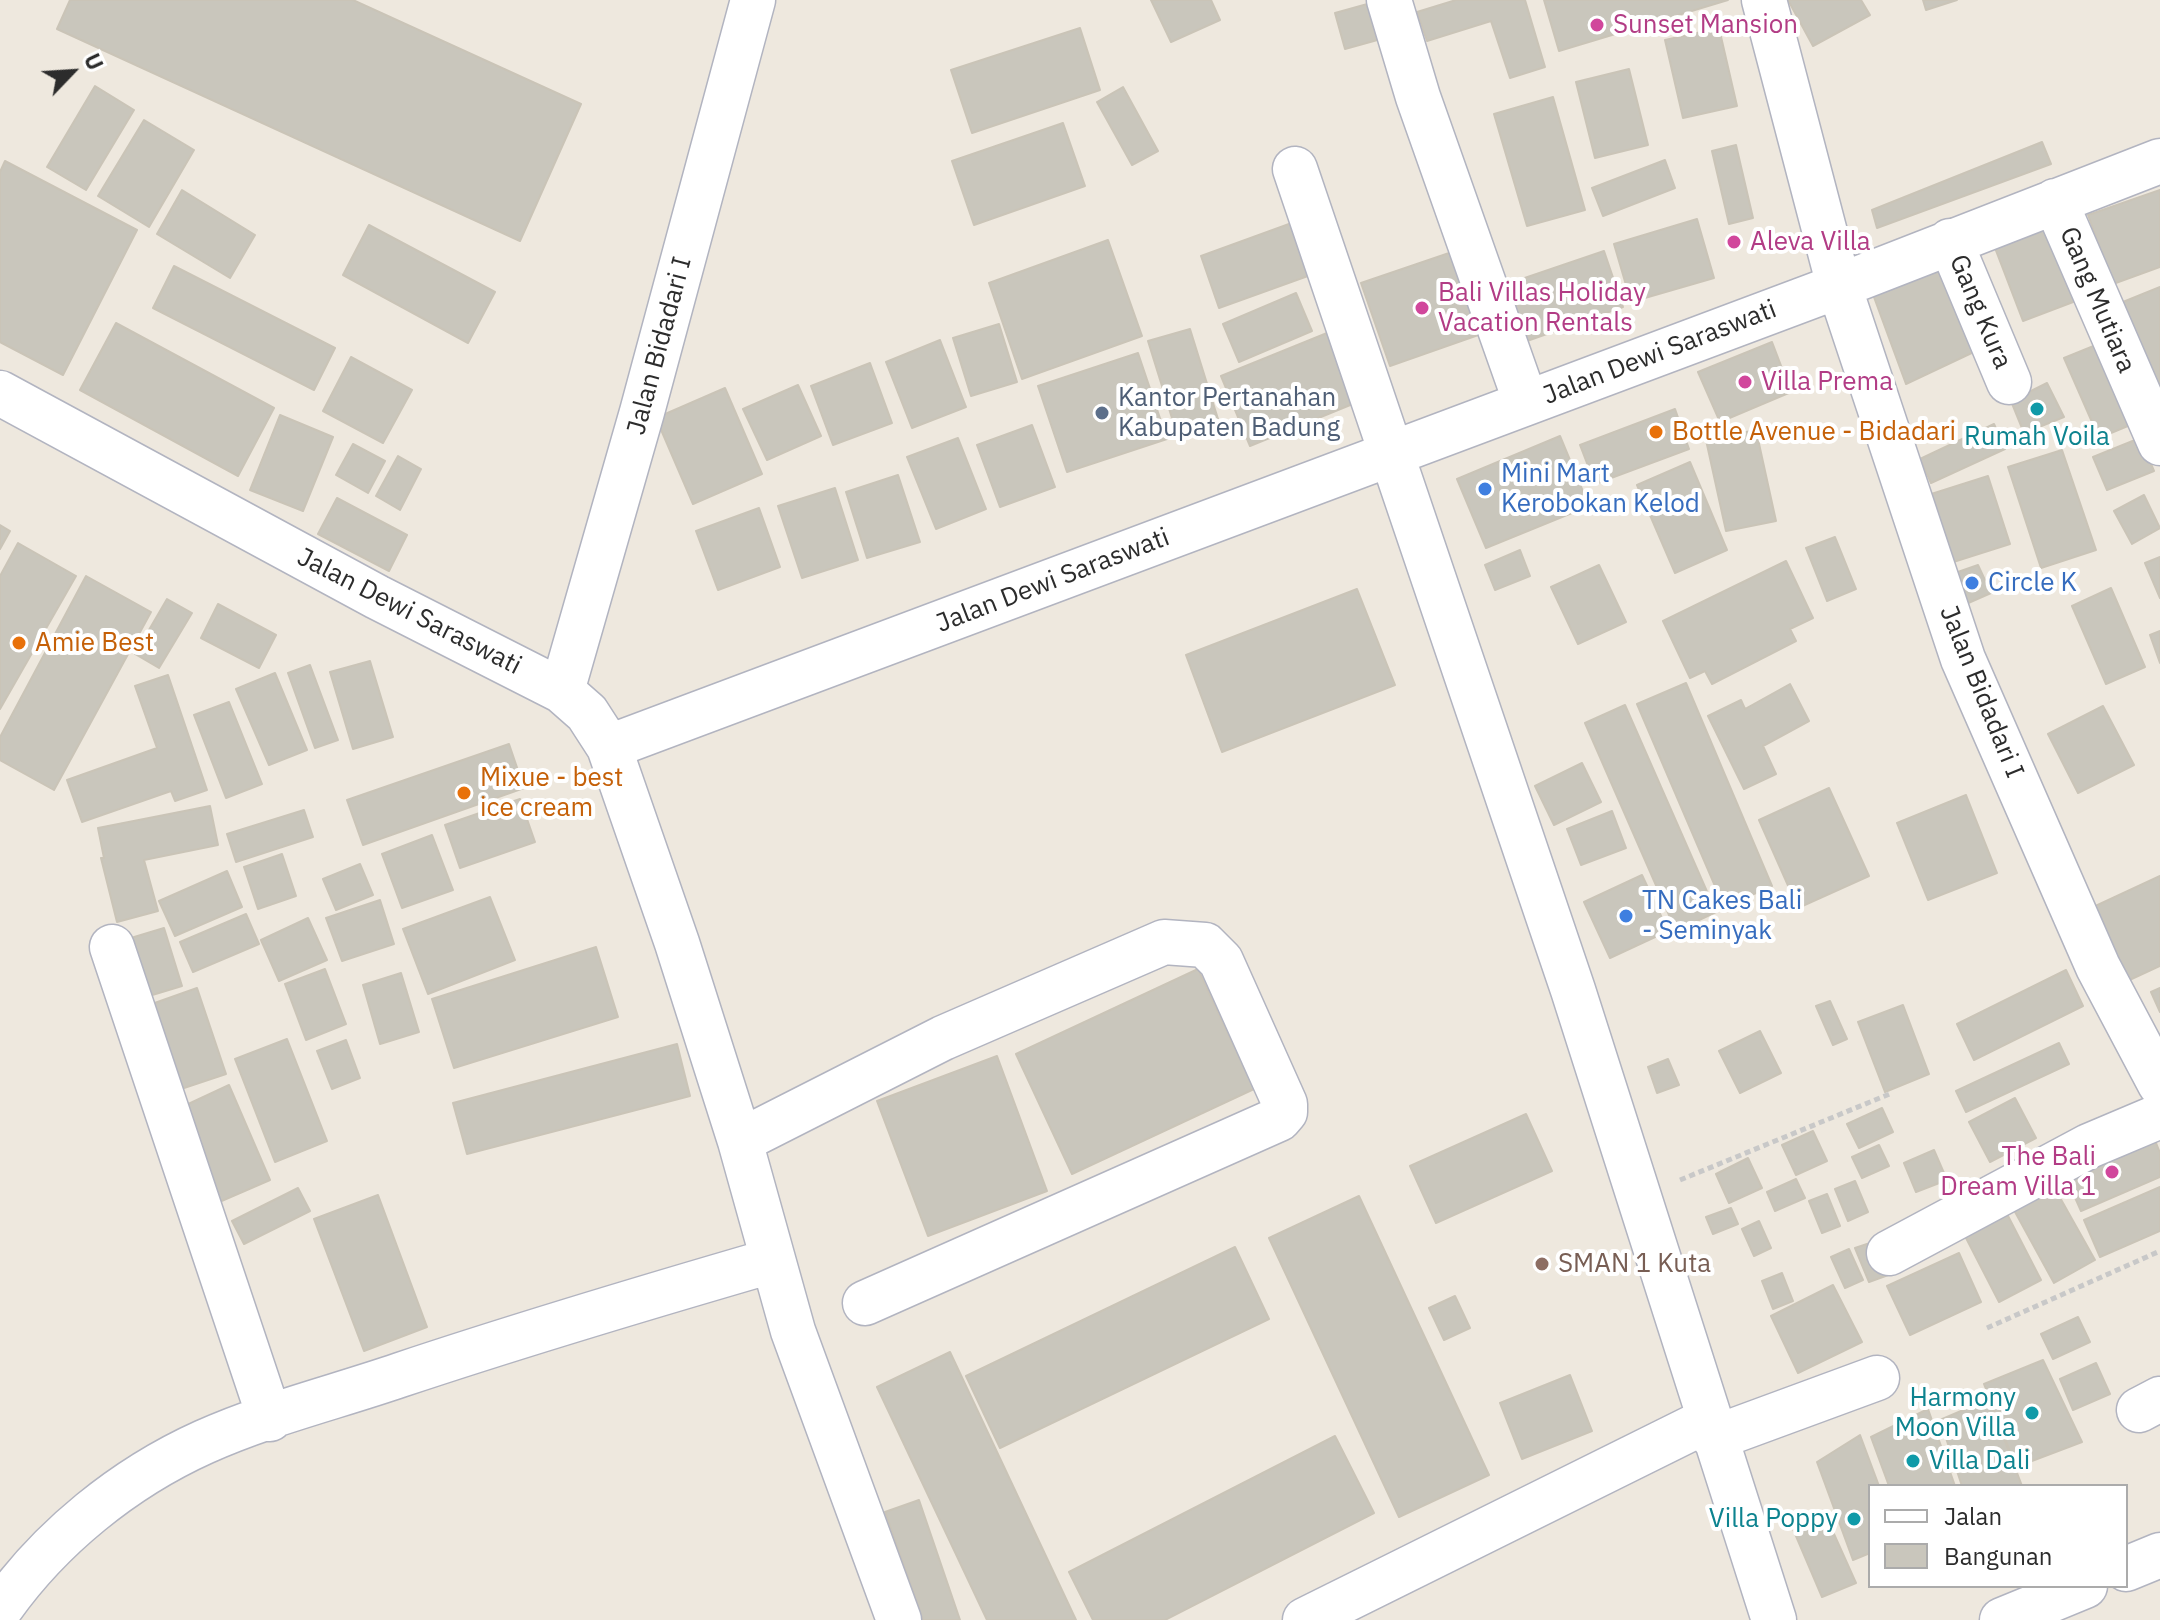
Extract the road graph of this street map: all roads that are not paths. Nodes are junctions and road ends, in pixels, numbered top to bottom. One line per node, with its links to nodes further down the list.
1 (753, 0): 14 (street, Jalan Bidadari I)
2 (1389, 0): 11 (street)
3 (1764, 0): 8 (street, Jalan Bidadari I)
4 (2160, 161): 6 (street, Jalan Dewi Saraswati)
5 (1295, 169): 13 (street)
6 (2055, 201): 7 (street, Jalan Dewi Saraswati); 12 (street, Gang Mutiara)
7 (1950, 241): 8 (street, Jalan Dewi Saraswati); 9 (street, Gang Kura)
8 (1839, 286): 11 (street, Jalan Dewi Saraswati); 17 (street, Jalan Bidadari I)
9 (2009, 382)
10 (0, 393): 14 (street, Jalan Dewi Saraswati)
11 (1526, 403): 13 (street, Jalan Dewi Saraswati)
12 (2160, 443)
13 (1390, 455): 15 (street, Jalan Dewi Saraswati); 25 (street)
14 (562, 691): 15 (street, Jalan Dewi Saraswati)
15 (609, 747): 19 (street)
16 (112, 947): 24 (street)
17 (2160, 1084)
18 (2160, 1116): 20 (street)
19 (740, 1141): 21 (street); 22 (street)
20 (1889, 1253)
21 (771, 1261): 24 (street); 30 (street)
22 (865, 1303)
23 (1877, 1378): 25 (street)
24 (270, 1419): 29 (street)
25 (1711, 1429): 31 (street); 32 (street)
26 (2160, 1555): 27 (street)
27 (2128, 1568)
28 (2080, 1588): 33 (street)
29 (0, 1609)
30 (899, 1620)
31 (1305, 1620)
32 (1774, 1620)
33 (2002, 1620)

